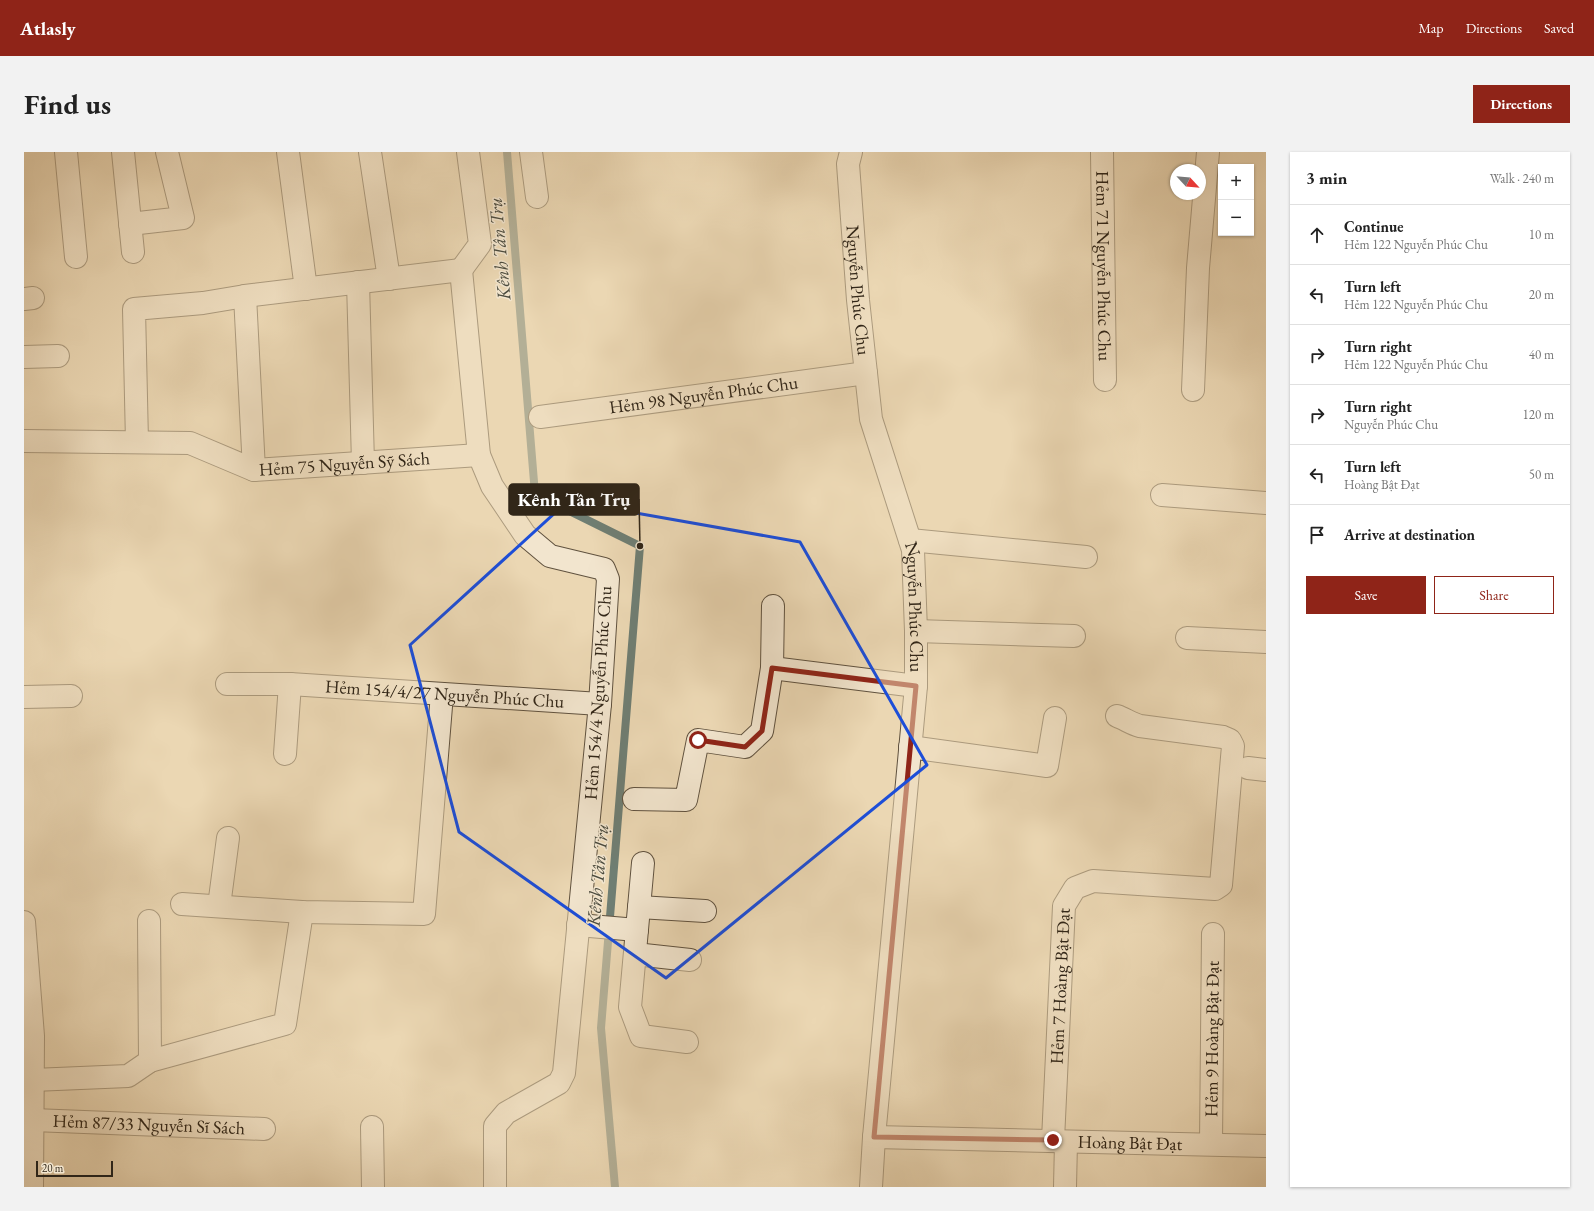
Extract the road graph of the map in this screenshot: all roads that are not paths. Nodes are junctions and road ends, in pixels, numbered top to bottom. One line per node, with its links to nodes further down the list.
1 (66, 152): 14 (street)
2 (123, 152): 12 (street)
3 (167, 152): 12 (street)
4 (288, 152): 18 (street)
5 (370, 152): 16 (street)
6 (468, 152): 15 (street)
7 (532, 152): 11 (street)
8 (851, 152): 22 (street, Nguyễn Phúc Chu)
9 (1102, 152): 23 (street, Hẻm 71 Nguyễn Phúc Chu)
10 (1208, 152): 24 (street)
11 (537, 197)
12 (130, 224): 13 (street)
13 (133, 252)
14 (76, 257)
15 (461, 270): 16 (street); 28 (street, Hẻm 154/4 Nguyễn Phúc Chu)
16 (388, 279): 17 (street)
17 (358, 282): 18 (street); 29 (street)
18 (306, 289): 19 (street)
19 (245, 296): 27 (street); 30 (street)
20 (58, 356): 21 (street)
21 (24, 357)
22 (866, 373): 25 (street, Hẻm 98 Nguyễn Phúc Chu); 33 (street, Nguyễn Phúc Chu)
23 (1105, 380)
24 (1193, 390)
25 (540, 417)
26 (24, 441): 27 (street, Hẻm 75 Nguyễn Sỹ Sách)
27 (137, 442): 30 (street, Hẻm 75 Nguyễn Sỹ Sách)
28 (479, 455): 29 (street, Hẻm 75 Nguyễn Sỹ Sách); 47 (street, Hẻm 154/4 Nguyễn Phúc Chu)
29 (363, 463): 30 (street, Hẻm 75 Nguyễn Sỹ Sách)
30 (254, 470)
31 (1162, 495): 32 (street)
32 (1266, 503)
33 (910, 540): 34 (street); 36 (street, Nguyễn Phúc Chu)
34 (1086, 557)
35 (773, 606): 40 (street)
36 (916, 631): 37 (street); 43 (street, Nguyễn Phúc Chu)
37 (1074, 636)
38 (1187, 638): 39 (street)
39 (1266, 642)
40 (772, 668): 43 (street); 52 (street)
41 (227, 684): 42 (street, Hẻm 154/4/27 Nguyễn Phúc Chu)
42 (290, 684): 44 (street, Hẻm 154/4/27 Nguyễn Phúc Chu); 51 (street)
43 (916, 686): 50 (street, Nguyễn Phúc Chu)
44 (442, 694): 47 (street, Hẻm 154/4/27 Nguyễn Phúc Chu); 59 (street)
45 (70, 696): 46 (street)
46 (24, 698)
47 (600, 704): 62 (street, Hẻm 154/4 Nguyễn Phúc Chu)
48 (1117, 716): 74 (street, Hẻm 7 Hoàng Bật Đạt)
49 (1055, 718): 50 (street)
50 (910, 747): 73 (street, Nguyễn Phúc Chu)
51 (285, 754)
52 (634, 799)
53 (228, 838): 56 (street)
54 (644, 863): 57 (street)
55 (182, 904): 56 (street)
56 (219, 906): 59 (street)
57 (639, 907): 58 (street); 63 (street)
58 (704, 911)
59 (302, 912): 68 (street)
60 (149, 921): 68 (street)
61 (24, 922): 69 (street)
62 (586, 926): 63 (street); 79 (street, Hẻm 154/4 Nguyễn Phúc Chu)
63 (632, 930): 65 (street)
64 (1213, 934): 75 (street, Hẻm 9 Hoàng Bật Đạt)
65 (635, 954): 66 (street); 67 (street)
66 (690, 960)
67 (687, 1042)
68 (150, 1061): 69 (street)
69 (32, 1080): 70 (street)
70 (32, 1120): 72 (street, Hẻm 87/33 Nguyễn Sĩ Sách); 77 (street)
71 (372, 1127): 78 (street)
72 (264, 1129)
73 (874, 1137): 74 (street, Hoàng Bật Đạt); 80 (street, Nguyễn Phúc Chu)
74 (1060, 1141): 75 (street, Hoàng Bật Đạt); 81 (street)
75 (1211, 1144): 76 (street, Hoàng Bật Đạt)
76 (1266, 1146)
77 (32, 1187)
78 (373, 1187)
79 (495, 1187)
80 (871, 1187)
81 (1065, 1187)

